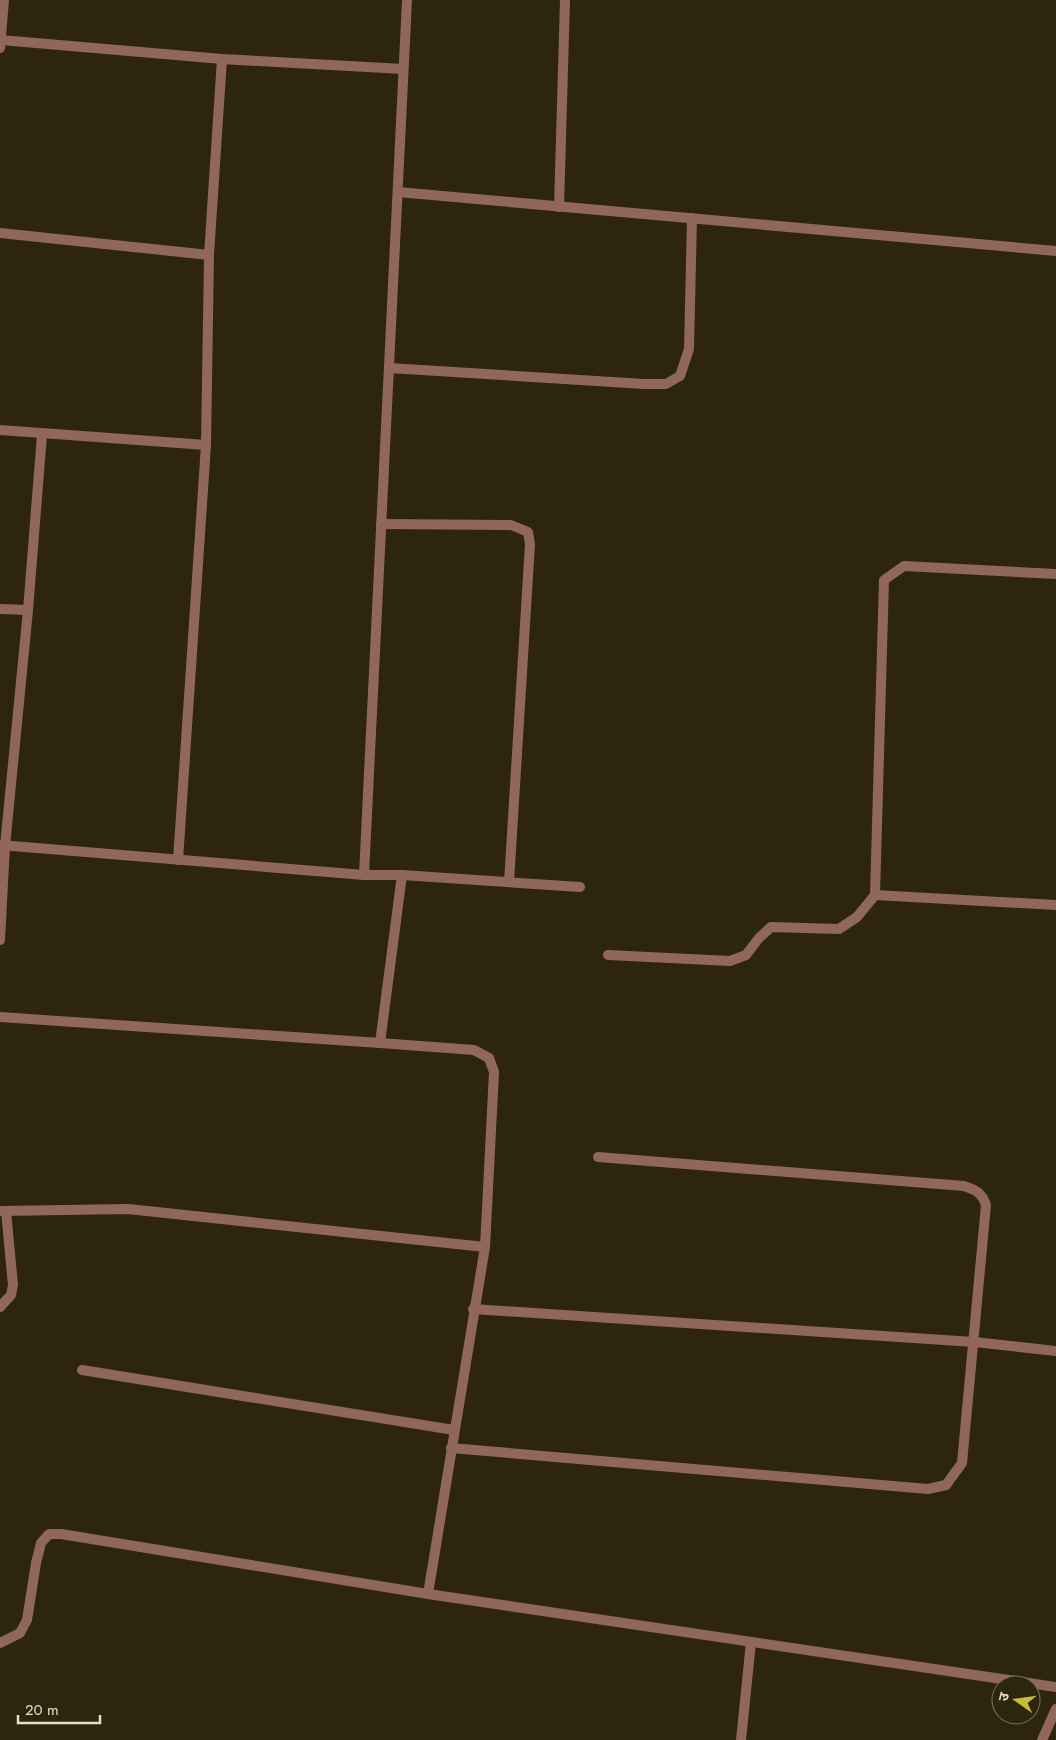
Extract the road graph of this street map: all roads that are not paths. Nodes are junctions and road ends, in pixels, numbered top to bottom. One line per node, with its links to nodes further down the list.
1 (4, 0): 4 (street)
2 (407, 0): 6 (street)
3 (565, 0): 8 (street)
4 (0, 44): 5 (street)
5 (222, 59): 6 (street); 12 (street)
6 (403, 69): 7 (street)
7 (398, 192): 8 (street); 13 (street)
8 (560, 207): 9 (street)
9 (692, 218): 11 (street); 13 (street)
10 (0, 234): 12 (street)
11 (1056, 251)
12 (208, 255): 16 (street)
13 (389, 368): 17 (street)
14 (0, 430): 15 (street)
15 (42, 434): 16 (street); 20 (street)
16 (206, 445): 22 (street)
17 (381, 524): 23 (street); 25 (street)
18 (1056, 574): 27 (street)
19 (0, 609): 20 (street)
20 (28, 610): 21 (street)
21 (3, 845): 22 (street); 29 (street)
22 (178, 860): 23 (street)
23 (364, 875): 24 (street)
24 (402, 875): 25 (street); 32 (street)
25 (509, 882): 26 (street)
26 (580, 887)
27 (875, 895): 28 (street); 30 (street)
28 (1056, 905)
29 (0, 940)
30 (608, 955)
31 (0, 1017): 32 (street)
32 (380, 1043): 35 (street)
33 (598, 1157): 38 (street)
34 (3, 1211): 35 (street); 36 (street)
35 (484, 1247): 37 (street)
36 (0, 1307)
37 (473, 1309): 38 (street); 41 (street)
38 (974, 1342): 39 (street); 42 (street)
39 (1056, 1351)
40 (82, 1370): 41 (street)
41 (454, 1430): 42 (street)
42 (451, 1448): 43 (street)
43 (428, 1594): 44 (street); 45 (street)
44 (751, 1642): 46 (street); 48 (street)
45 (0, 1643)
46 (1056, 1687)
47 (1056, 1710): 49 (street)
48 (741, 1740)
49 (1042, 1740)

